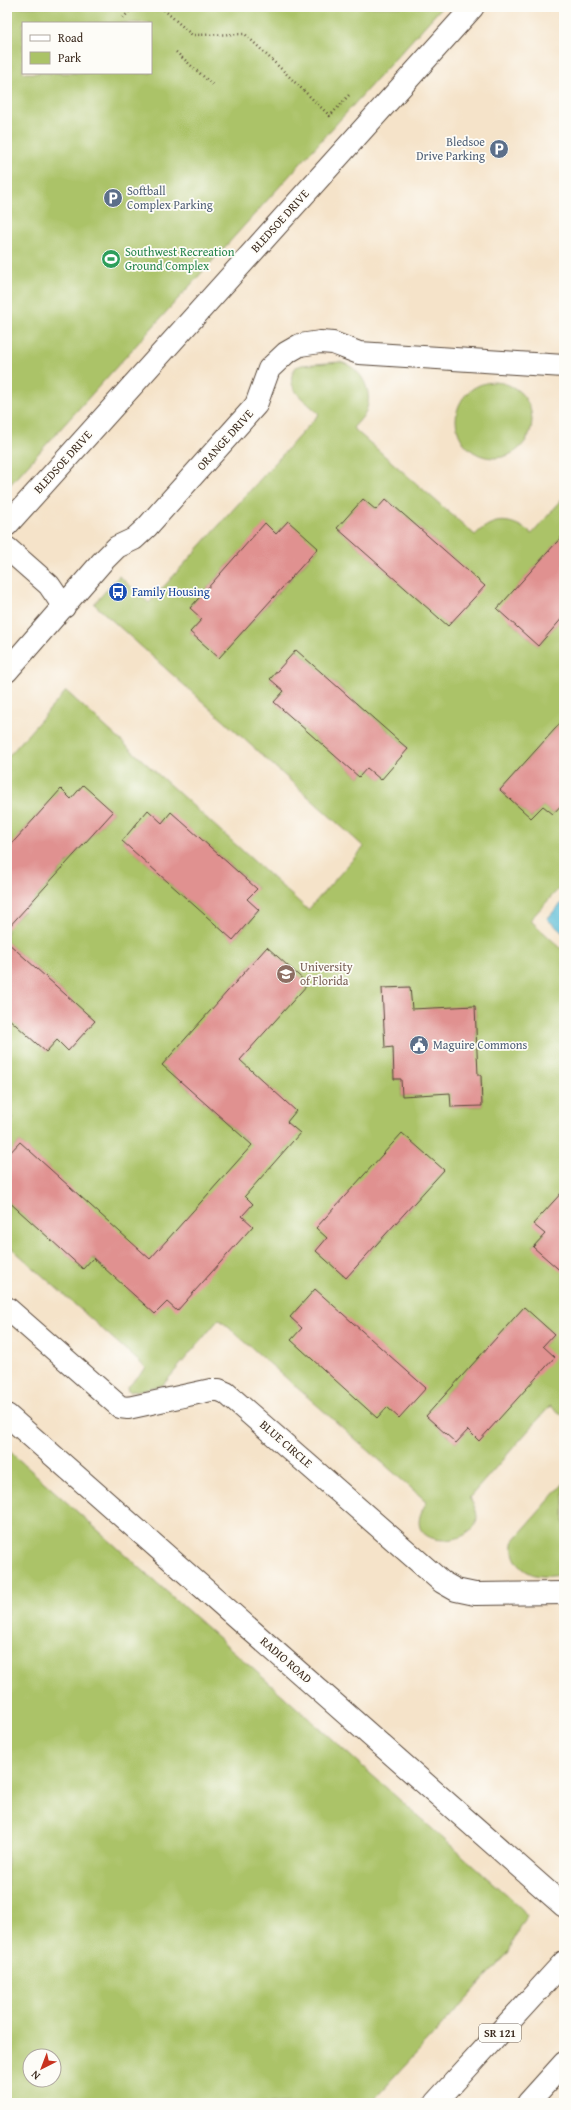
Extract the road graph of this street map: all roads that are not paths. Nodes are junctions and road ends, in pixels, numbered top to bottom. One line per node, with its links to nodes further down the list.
1 (473, 7): 3 (street, BLEDSOE DRIVE)
2 (564, 366): 5 (street, ORANGE DRIVE)
3 (7, 525)
4 (7, 548): 5 (street)
5 (64, 607): 6 (street, ORANGE DRIVE)
6 (7, 671)
7 (8, 1312): 9 (street, BLUE CIRCLE)
8 (7, 1415): 10 (street, RADIO ROAD)
9 (564, 1593)
10 (564, 1906)
11 (564, 1962): 13 (street, SR 121)
12 (564, 2063): 14 (street)
13 (435, 2103)
14 (528, 2103)

